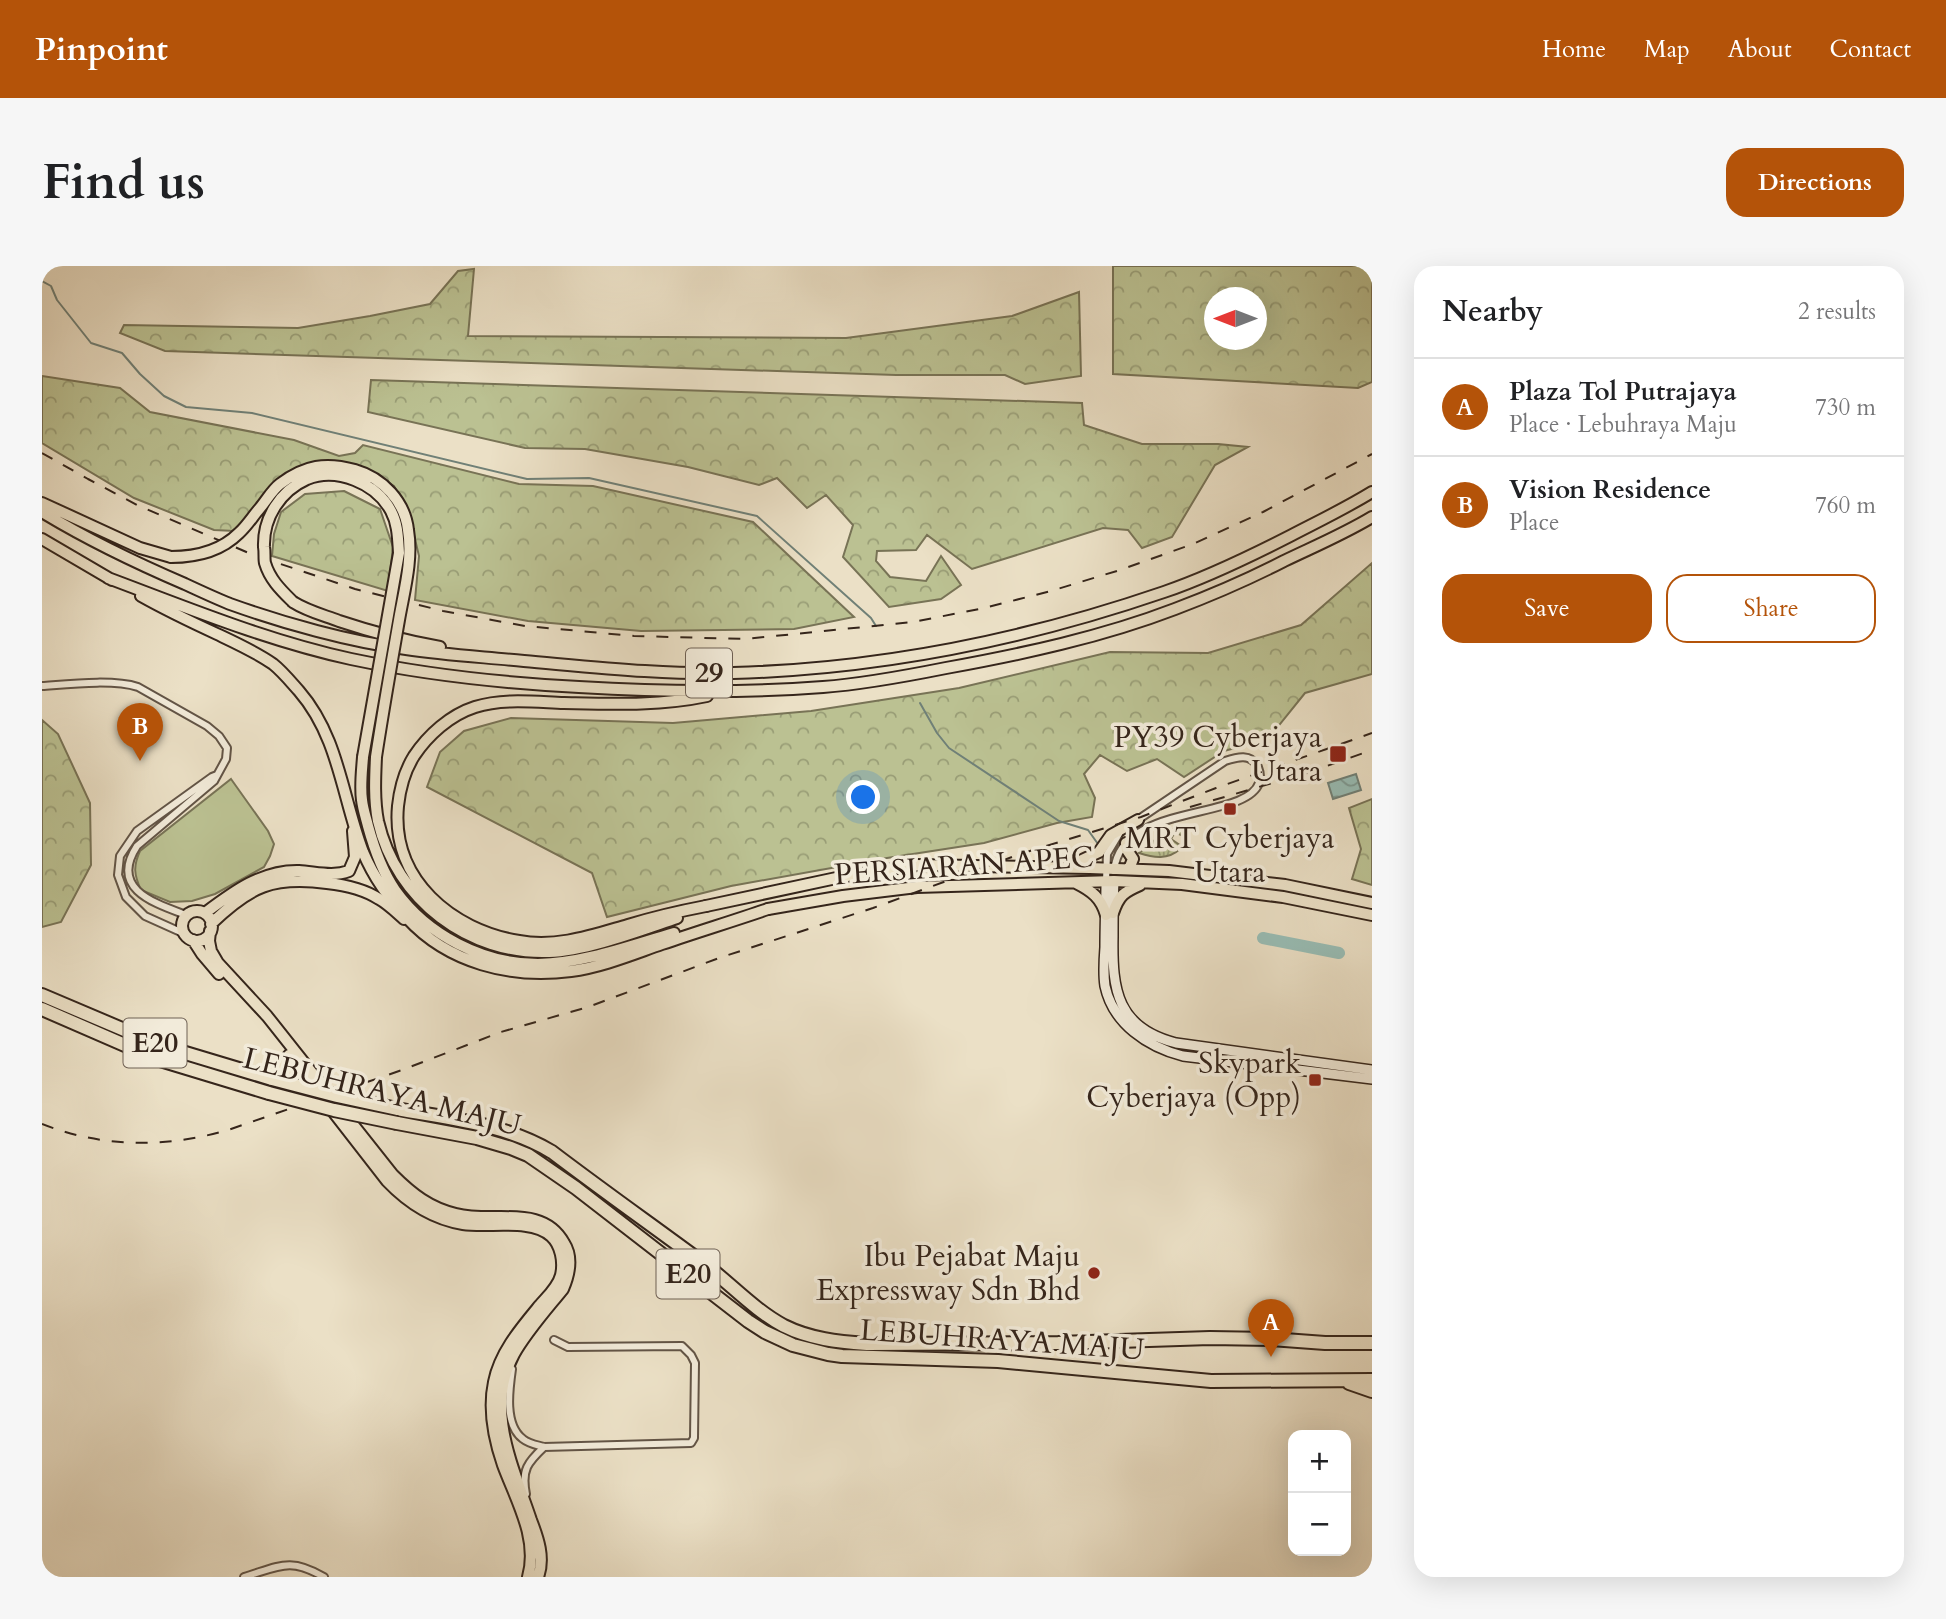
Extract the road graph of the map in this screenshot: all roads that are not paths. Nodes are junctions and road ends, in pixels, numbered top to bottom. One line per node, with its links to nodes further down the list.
1 (1372, 492): 7 (main road, 29)
2 (42, 503): 21 (main road, bridge)
3 (42, 512): 7 (main road, 29)
4 (1372, 517): 9 (main road, 29)
5 (42, 539): 6 (main road, 29)
6 (108, 578): 9 (main road, 29); 11 (main road)
7 (527, 661): 22 (main road, bridge)
8 (42, 686): 10 (street)
9 (727, 692): 21 (main road)
10 (217, 775): 25 (street); 29 (street)
11 (349, 804): 23 (main road); 28 (main road)
12 (1138, 820): 13 (street); 14 (main road); 15 (street)
13 (1126, 843): 15 (street); 16 (main road)
14 (1065, 868): 15 (main road, PERSIARAN APEC); 21 (main road, PERSIARAN APEC)
15 (1110, 869): 16 (main road, PERSIARAN APEC); 17 (street)
16 (1129, 869): 20 (main road, PERSIARAN APEC)
17 (1110, 881): 18 (main road, PERSIARAN APEC); 19 (main road, PERSIARAN APEC); 24 (main road)
18 (1074, 882): 22 (main road, PERSIARAN APEC); 24 (main road)
19 (1143, 883): 24 (main road); 26 (main road, PERSIARAN APEC)
20 (1372, 903)
21 (706, 906)
22 (768, 909): 28 (main road)
23 (205, 913): 25 (main road); 27 (main road)
24 (1110, 914): 32 (main road); 33 (main road)
25 (186, 915): 29 (main road)
26 (1372, 915)
27 (211, 928): 28 (main road); 29 (main road); 37 (main road)
28 (420, 932)
29 (189, 937): 45 (main road)
30 (42, 995): 36 (highway, LEBUHRAYA MAJU / E20, bridge)
31 (42, 1009): 39 (highway, LEBUHRAYA MAJU / E20, bridge)
32 (1372, 1070)
33 (1372, 1079)
34 (1372, 1331): 36 (highway)
35 (554, 1340): 41 (street)
36 (1367, 1343)
37 (515, 1353): 41 (street); 42 (main road)
38 (1372, 1380): 39 (highway, LEBUHRAYA MAJU / E20)
39 (1344, 1381): 40 (highway)
40 (1372, 1391)
41 (544, 1447): 42 (street)
42 (532, 1521): 46 (main road)
43 (244, 1577): 44 (street)
44 (324, 1577)
45 (528, 1577)
46 (538, 1577)

